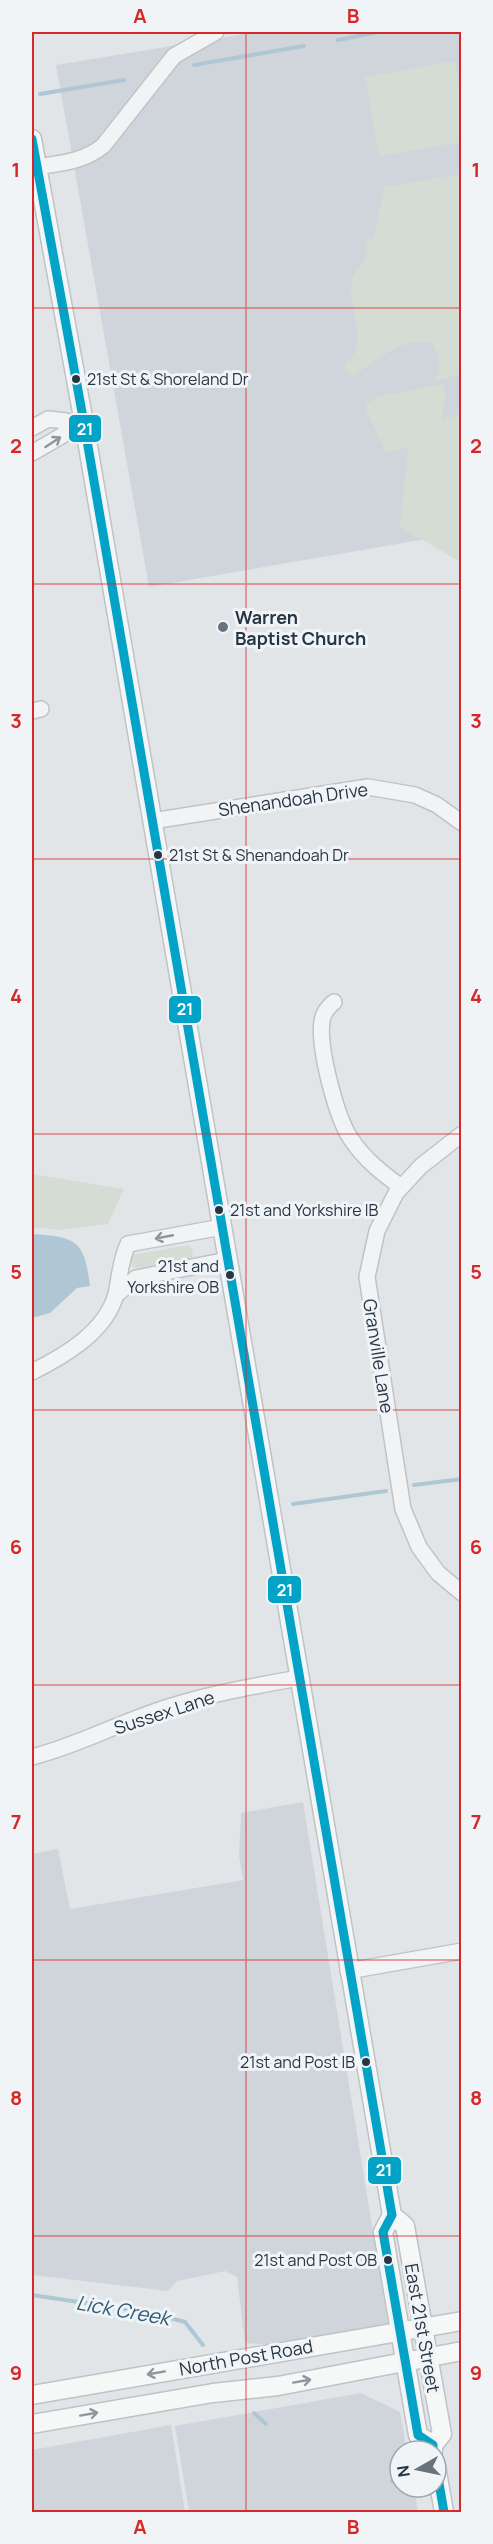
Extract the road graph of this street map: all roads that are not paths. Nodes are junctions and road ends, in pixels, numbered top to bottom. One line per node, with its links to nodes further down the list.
1 (216, 32): 3 (street)
2 (32, 139): 3 (main road, East 21st Street)
3 (37, 167): 4 (main road, East 21st Street)
4 (77, 424): 5 (street); 6 (street, one-way to 4); 7 (main road, East 21st Street)
5 (32, 428)
6 (32, 453)
7 (152, 821): 8 (street, Shenandoah Drive); 12 (main road, East 21st Street)
8 (462, 823)
9 (334, 1002): 11 (street)
10 (462, 1134): 11 (street, Granville Lane)
11 (401, 1187): 16 (street, Granville Lane)
12 (222, 1227): 13 (main road, East 21st Street); 14 (street, one-way to 14)
13 (227, 1260): 14 (street); 17 (main road, East 21st Street)
14 (116, 1295): 15 (street)
15 (32, 1372)
16 (462, 1593)
17 (299, 1678): 18 (street, Sussex Lane); 20 (main road, East 21st Street)
18 (32, 1757)
19 (462, 1951): 20 (street)
20 (348, 1971): 21 (main road, East 21st Street)
21 (392, 2215): 23 (main road, East 21st Street); 24 (main road, East 21st Street)
22 (462, 2321): 23 (main road, North Post Road)
23 (423, 2327): 24 (main road, North Post Road); 27 (main road, East 21st Street)
24 (400, 2330): 26 (main road, North Post Road); 28 (main road, East 21st Street)
25 (462, 2351): 27 (main road, North Post Road)
26 (266, 2354): 29 (main road); 30 (main road, North Post Road, one-way to 30)
27 (428, 2356): 28 (main road, North Post Road); 33 (main road, East 21st Street)
28 (406, 2361): 29 (main road, North Post Road, one-way to 28); 32 (main road, East 21st Street)
29 (278, 2386): 31 (main road, North Post Road, one-way to 29)
30 (32, 2395)
31 (32, 2424)
32 (422, 2439)
33 (439, 2439)

